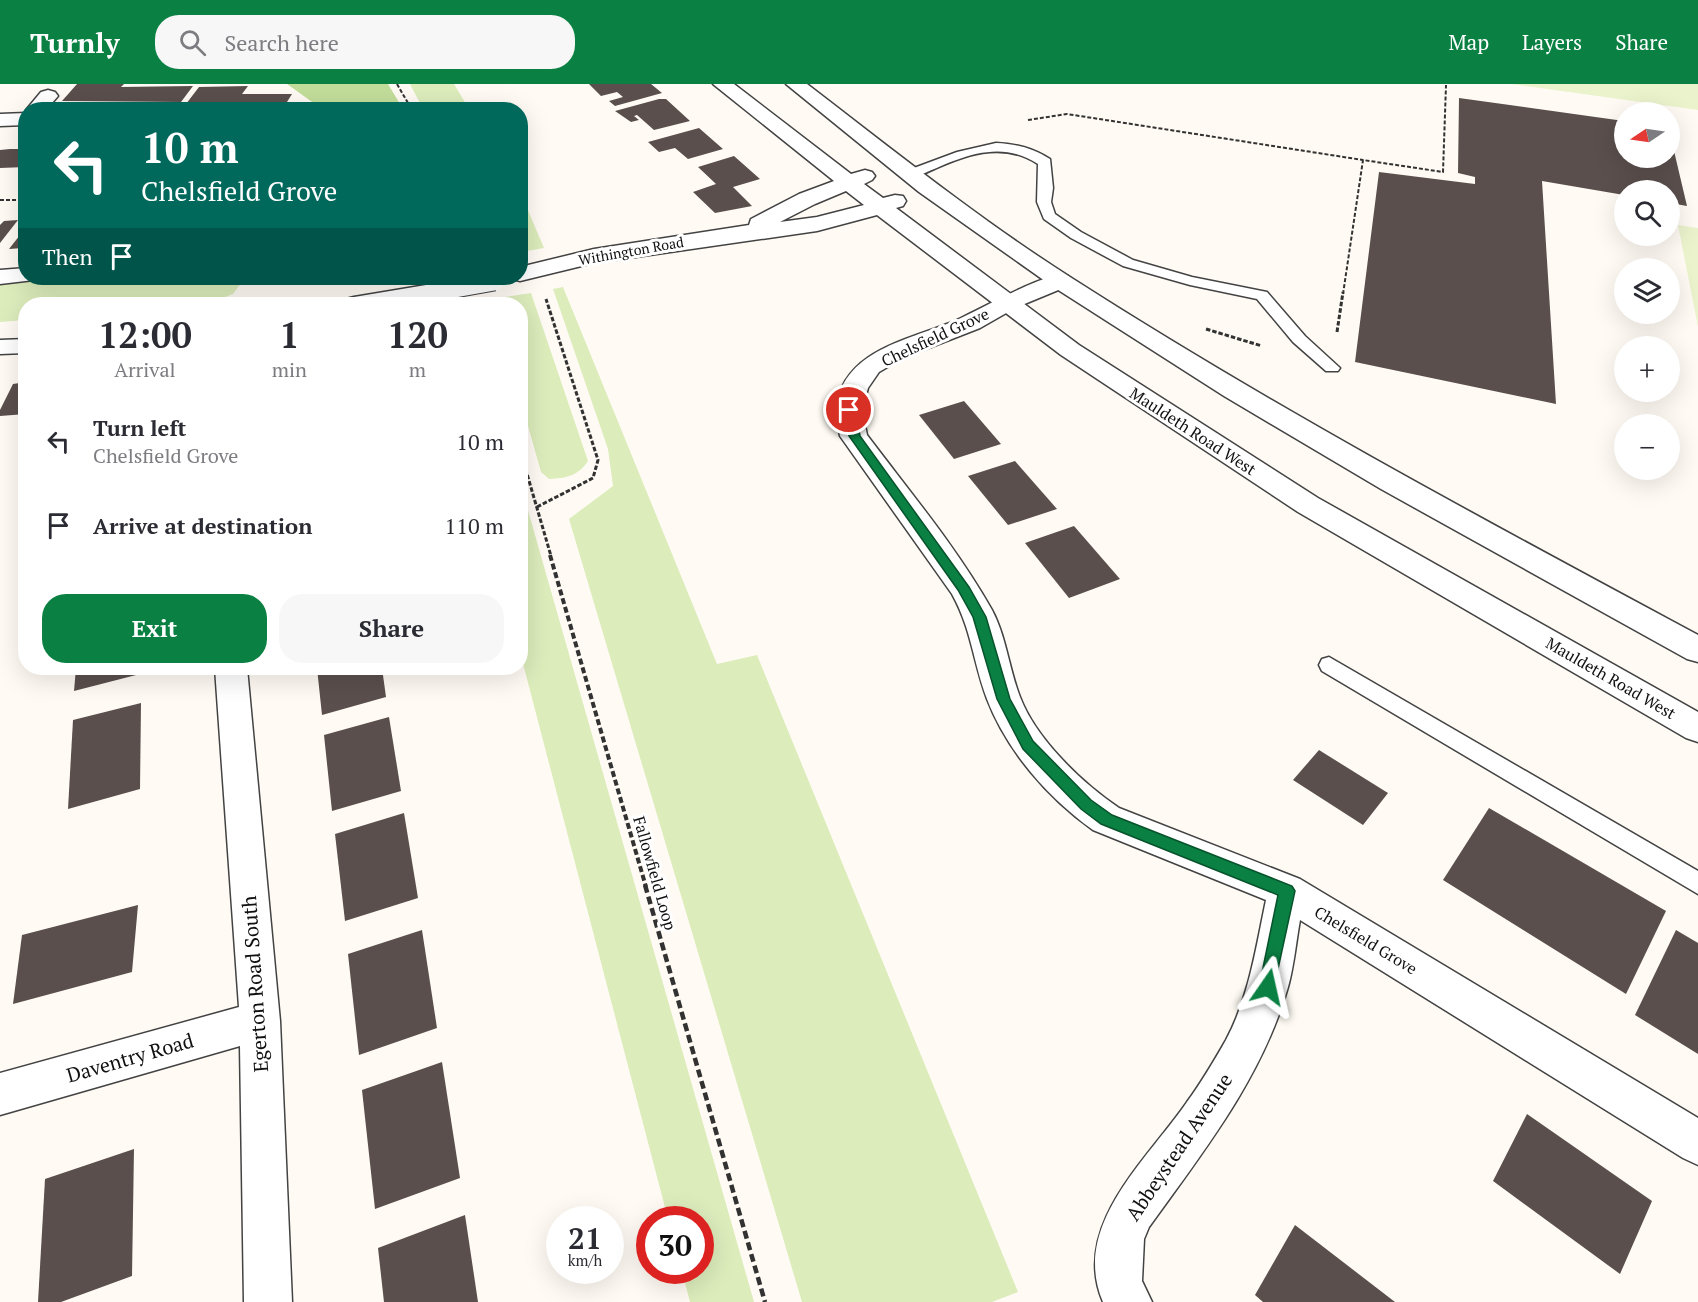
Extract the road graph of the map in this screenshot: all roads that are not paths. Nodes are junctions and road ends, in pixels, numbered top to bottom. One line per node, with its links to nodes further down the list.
1 (722, 84): 6 (street, Mauldeth Road West)
2 (795, 84): 5 (street)
3 (18, 119): 4 (street)
4 (0, 120)
5 (912, 175): 6 (street, Withington Road); 7 (street, Withington Road); 12 (street); 18 (lane)
6 (849, 183): 7 (street, Mauldeth Road West); 8 (street, Withington Road)
7 (881, 207): 8 (street, Withington Road); 15 (street, Mauldeth Road West)
8 (742, 233): 9 (street, Withington Road)
9 (528, 272)
10 (18, 276): 11 (street)
11 (0, 277)
12 (1060, 282): 15 (street, Chelsfield Grove); 19 (street)
13 (466, 285): 14 (street, bridge)
14 (396, 297)
15 (1007, 303): 22 (street, Mauldeth Road West); 24 (street, Chelsfield Grove)
16 (18, 346): 17 (street)
17 (0, 347)
18 (1332, 368)
19 (1698, 650)
20 (1329, 665): 23 (lane)
21 (232, 675): 25 (street, Egerton Road South)
22 (1698, 728)
23 (1698, 883)
24 (1287, 891): 27 (street, Chelsfield Grove); 29 (street, Abbeystead Avenue)
25 (260, 1021): 26 (street, Daventry Road); 28 (street, Egerton Road South)
26 (0, 1094)
27 (1698, 1143)
28 (268, 1302)
29 (1128, 1302)

